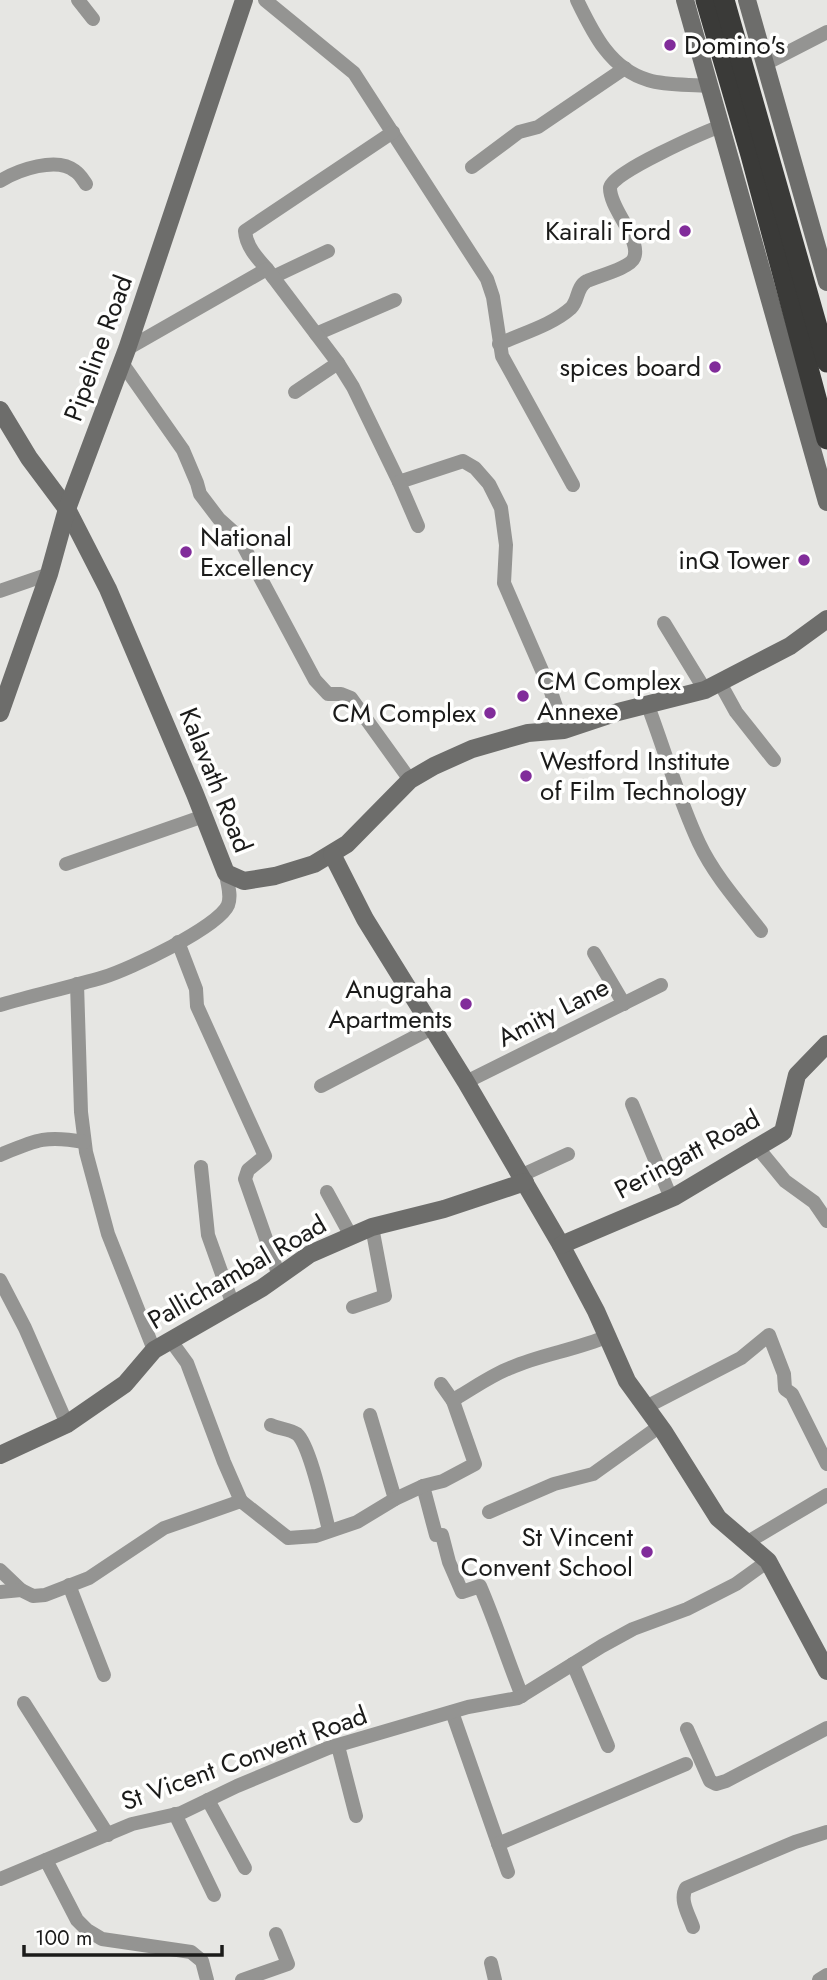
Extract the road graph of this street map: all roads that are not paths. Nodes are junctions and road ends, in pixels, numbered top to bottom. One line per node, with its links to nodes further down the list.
1 (78, 0): 9 (street)
2 (244, 0): 25 (street, Pipeline Road)
3 (265, 0): 15 (street)
4 (577, 0): 12 (street)
5 (685, 0): 13 (street)
6 (706, 0): 29 (highway)
7 (724, 0): 26 (highway)
8 (747, 0): 11 (street)
9 (93, 19)
10 (827, 32): 11 (street)
11 (765, 64): 21 (street)
12 (625, 68): 13 (street); 16 (street)
13 (709, 86): 14 (street)
14 (721, 126): 24 (street); 29 (street)
15 (393, 132): 20 (street); 24 (street)
16 (472, 167)
17 (0, 181): 18 (street)
18 (86, 184)
19 (328, 251): 20 (street)
20 (270, 273): 23 (street); 25 (street)
21 (827, 282)
22 (395, 300): 23 (street)
23 (316, 334): 27 (street)
24 (499, 344): 33 (street)
25 (125, 356): 35 (street, Pipeline Road); 46 (street)
26 (827, 362)
27 (338, 363): 28 (street); 32 (street)
28 (295, 392)
29 (811, 408): 31 (highway); 34 (street)
30 (0, 410): 35 (street, Kalavath Road)
31 (827, 439)
32 (398, 482): 36 (street); 44 (street)
33 (573, 485)
34 (827, 502)
35 (68, 509): 37 (street, Pipeline Road); 47 (street, Kalavath Road)
36 (418, 526)
37 (49, 574): 38 (street); 43 (street, Pipeline Road)
38 (0, 591)
39 (827, 619): 41 (street, Kalavath Road)
40 (664, 623): 41 (street)
41 (713, 687): 42 (street, Kalavath Road); 45 (street)
42 (648, 706): 44 (street, Kalavath Road); 51 (street)
43 (0, 713)
44 (564, 730): 46 (street, Kalavath Road)
45 (774, 760)
46 (410, 780): 48 (street, Kalavath Road)
47 (204, 816): 49 (street); 50 (street, Kalavath Road)
48 (332, 854): 50 (street, Kalavath Road); 58 (street)
49 (66, 864)
50 (226, 873): 52 (street)
51 (761, 931)
52 (178, 942): 54 (street); 75 (street)
53 (594, 953): 56 (street)
54 (78, 984): 57 (street); 63 (street)
55 (661, 985): 56 (street, Amity Lane)
56 (624, 1004): 60 (street, Amity Lane)
57 (0, 1005)
58 (432, 1028): 60 (street); 61 (street)
59 (827, 1044): 64 (street, Peringatt Road)
60 (466, 1082): 68 (street)
61 (321, 1086)
62 (632, 1104): 70 (street)
63 (84, 1142): 66 (street); 81 (street)
64 (757, 1147): 70 (street, Peringatt Road); 71 (street)
65 (568, 1154): 68 (street)
66 (0, 1155)
67 (201, 1167): 77 (street)
68 (522, 1179): 72 (street, Pallichambal Road); 74 (street)
69 (327, 1192): 73 (street)
70 (671, 1198): 74 (street, Peringatt Road)
71 (827, 1221)
72 (372, 1227): 73 (street, Pallichambal Road); 78 (street)
73 (351, 1236): 75 (street, Pallichambal Road)
74 (561, 1245): 79 (street)
75 (279, 1276): 77 (street, Pallichambal Road)
76 (0, 1280): 86 (street)
77 (233, 1305): 80 (street, Pallichambal Road)
78 (353, 1307)
79 (608, 1336): 83 (street); 84 (street)
80 (171, 1341): 81 (street, Pallichambal Road); 94 (street)
81 (154, 1350): 86 (street, Pallichambal Road)
82 (441, 1384): 83 (street)
83 (453, 1401): 91 (street)
84 (646, 1406): 88 (street); 90 (street)
85 (370, 1415): 93 (street)
86 (67, 1424): 89 (street, Pallichambal Road)
87 (271, 1425): 96 (street)
88 (660, 1426): 95 (street); 97 (street)
89 (0, 1455)
90 (827, 1464)
91 (423, 1486): 93 (street); 106 (street)
92 (827, 1495): 97 (street)
93 (395, 1499): 96 (street)
94 (241, 1501): 96 (street); 100 (street)
95 (489, 1513)
96 (329, 1530)
97 (746, 1543): 98 (street)
98 (768, 1561): 103 (street, St Vicent Convent Road); 104 (street)
99 (0, 1570): 101 (street)
100 (69, 1585): 101 (street); 105 (street)
101 (21, 1590): 102 (street)
102 (0, 1592)
103 (573, 1664): 106 (street, St Vicent Convent Road); 112 (street)
104 (827, 1671)
105 (104, 1675)
106 (522, 1696): 108 (street, St Vicent Convent Road)
107 (24, 1703): 118 (street)
108 (452, 1712): 111 (street, St Vicent Convent Road); 119 (street)
109 (827, 1728): 110 (street)
110 (687, 1729)
111 (338, 1746): 114 (street, St Vicent Convent Road); 116 (street)
112 (608, 1746)
113 (686, 1765): 119 (street)
114 (208, 1800): 115 (street, St Vicent Convent Road); 121 (street)
115 (175, 1814): 118 (street, St Vicent Convent Road); 124 (street)
116 (356, 1816)
117 (827, 1832): 125 (street)
118 (108, 1835): 120 (street, St Vicent Convent Road)
119 (498, 1844): 122 (street)
120 (46, 1860): 123 (street, St Vicent Convent Road); 129 (street)
121 (245, 1868)
122 (508, 1872)
123 (0, 1879)
124 (214, 1895)
125 (694, 1927)
126 (276, 1934): 130 (street)
127 (491, 1963): 131 (street)
128 (827, 1975): 132 (street)
129 (207, 1980)
130 (242, 1980)
131 (495, 1980)
132 (819, 1980)

